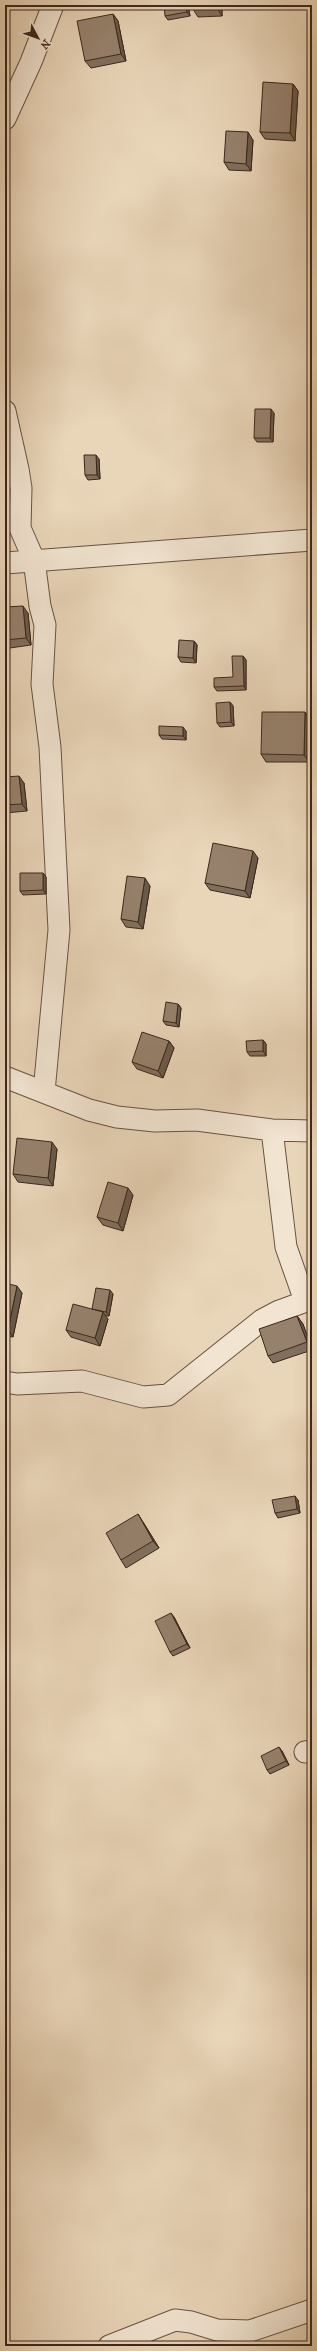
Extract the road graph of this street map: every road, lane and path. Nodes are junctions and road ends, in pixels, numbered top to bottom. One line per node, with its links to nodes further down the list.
1 (53, 5): 2 (street)
2 (5, 119)
3 (5, 412): 5 (street)
4 (312, 540): 5 (street)
5 (34, 560): 6 (street); 8 (street)
6 (5, 563)
7 (5, 1077): 8 (street)
8 (44, 1092): 9 (street)
9 (272, 1130): 10 (street); 11 (street)
10 (312, 1131)
11 (308, 1300): 12 (street)
12 (5, 1382)
13 (312, 2310): 14 (street)
14 (109, 2346)

